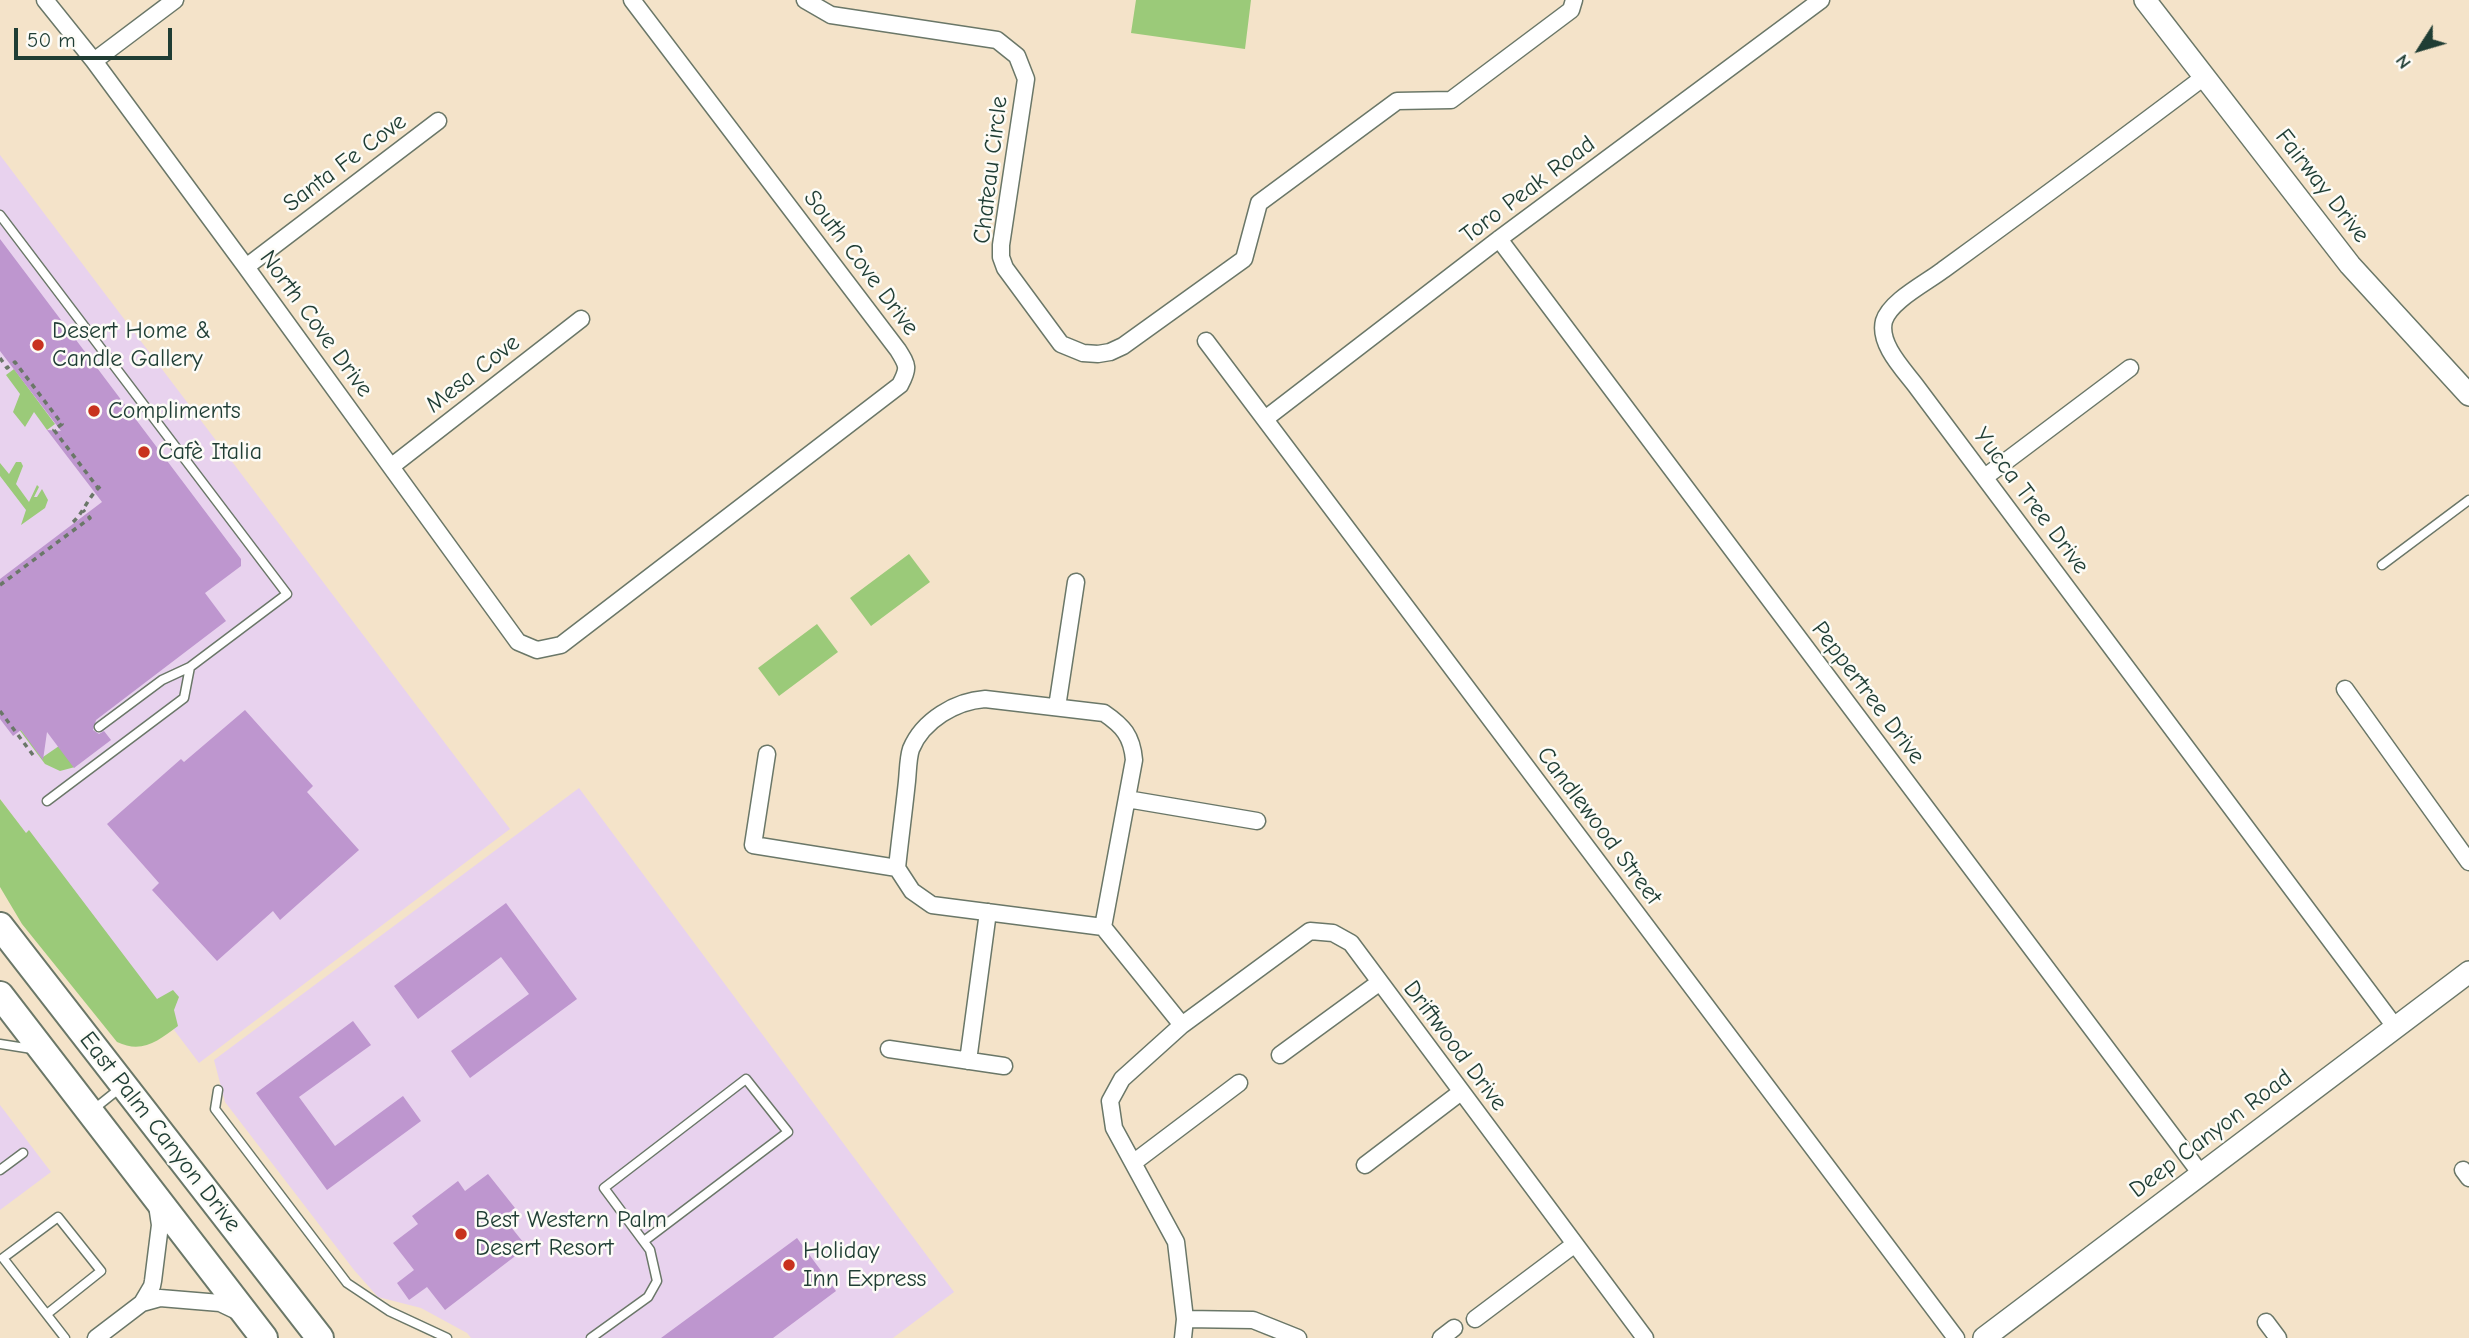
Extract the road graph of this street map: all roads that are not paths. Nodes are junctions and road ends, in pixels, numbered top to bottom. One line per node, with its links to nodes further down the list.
1 (45, 0): 8 (street, North Cove Drive)
2 (175, 0): 8 (street)
3 (632, 0): 24 (street, South Cove Drive)
4 (805, 0): 5 (street, Chateau Circle)
5 (1574, 0)
6 (1821, 0): 12 (street, Toro Peak Road)
7 (2145, 0): 9 (street, Fairway Drive)
8 (94, 61): 13 (street, North Cove Drive)
9 (2204, 77): 17 (street, Fairway Drive); 20 (street, Yucca Tree Drive)
10 (438, 121): 13 (street, Santa Fe Cove)
11 (0, 215): 25 (lane)
12 (1499, 239): 18 (street, Toro Peak Road); 58 (street, Peppertree Drive)
13 (246, 267): 19 (street, North Cove Drive)
14 (581, 318): 19 (street, Mesa Cove)
15 (1206, 341): 18 (street, Candlewood Street)
16 (2130, 368): 20 (street)
17 (2469, 395)
18 (1265, 419): 78 (street, Candlewood Street)
19 (392, 466): 24 (street, North Cove Drive)
20 (1985, 477): 42 (street, Yucca Tree Drive)
21 (2469, 500): 22 (lane)
22 (2382, 565)
23 (1076, 582): 27 (street)
24 (561, 645)
25 (190, 667): 28 (lane); 31 (lane)
26 (2345, 689): 33 (street)
27 (1057, 707): 30 (street); 34 (street)
28 (99, 727)
29 (767, 754): 34 (street)
30 (1127, 799): 32 (street); 37 (street)
31 (47, 801)
32 (1257, 821)
33 (2469, 862)
34 (897, 868): 35 (street)
35 (988, 912): 37 (street); 47 (street)
36 (0, 926): 50 (main road, East Palm Canyon Drive)
37 (1103, 927): 41 (street)
38 (2469, 972): 42 (street, Deep Canyon Road)
39 (1380, 982): 41 (street, Driftwood Drive); 46 (street); 52 (street, Driftwood Drive)
40 (0, 995): 45 (main road, East Palm Canyon Drive)
41 (1182, 1025): 55 (street, Driftwood Drive)
42 (2396, 1028): 58 (street, Deep Canyon Road)
43 (0, 1044): 45 (lane)
44 (889, 1049): 47 (street)
45 (43, 1051): 53 (main road, East Palm Canyon Drive)
46 (1280, 1055)
47 (968, 1061): 48 (street)
48 (1004, 1066)
49 (1239, 1083): 55 (street)
50 (124, 1085): 53 (lane); 71 (main road, East Palm Canyon Drive)
51 (218, 1090): 72 (lane)
52 (1461, 1092): 56 (street); 61 (street, Driftwood Drive)
53 (90, 1113): 59 (main road, East Palm Canyon Drive)
54 (23, 1153): 57 (lane)
55 (1133, 1163): 64 (street)
56 (1365, 1165)
57 (0, 1170)
58 (2201, 1174): 79 (street, Deep Canyon Road)
59 (154, 1195): 62 (street); 67 (main road, East Palm Canyon Drive)
60 (643, 1241): 60 (lane); 73 (lane)
61 (1575, 1244): 65 (street); 77 (street, Driftwood Drive)
62 (142, 1303): 67 (street); 69 (street)
63 (47, 1314): 63 (lane); 70 (lane)
64 (1185, 1319): 74 (street); 75 (street)
65 (1475, 1319)
66 (2266, 1322): 80 (street)
67 (256, 1328)
68 (1454, 1328): 76 (street)
69 (100, 1337)
70 (65, 1338)
71 (320, 1338)
72 (447, 1338)
73 (591, 1338)
74 (1183, 1338)
75 (1298, 1338)
76 (1441, 1338)
77 (1645, 1338)
78 (1956, 1338)
79 (1984, 1338)
80 (2278, 1338)

